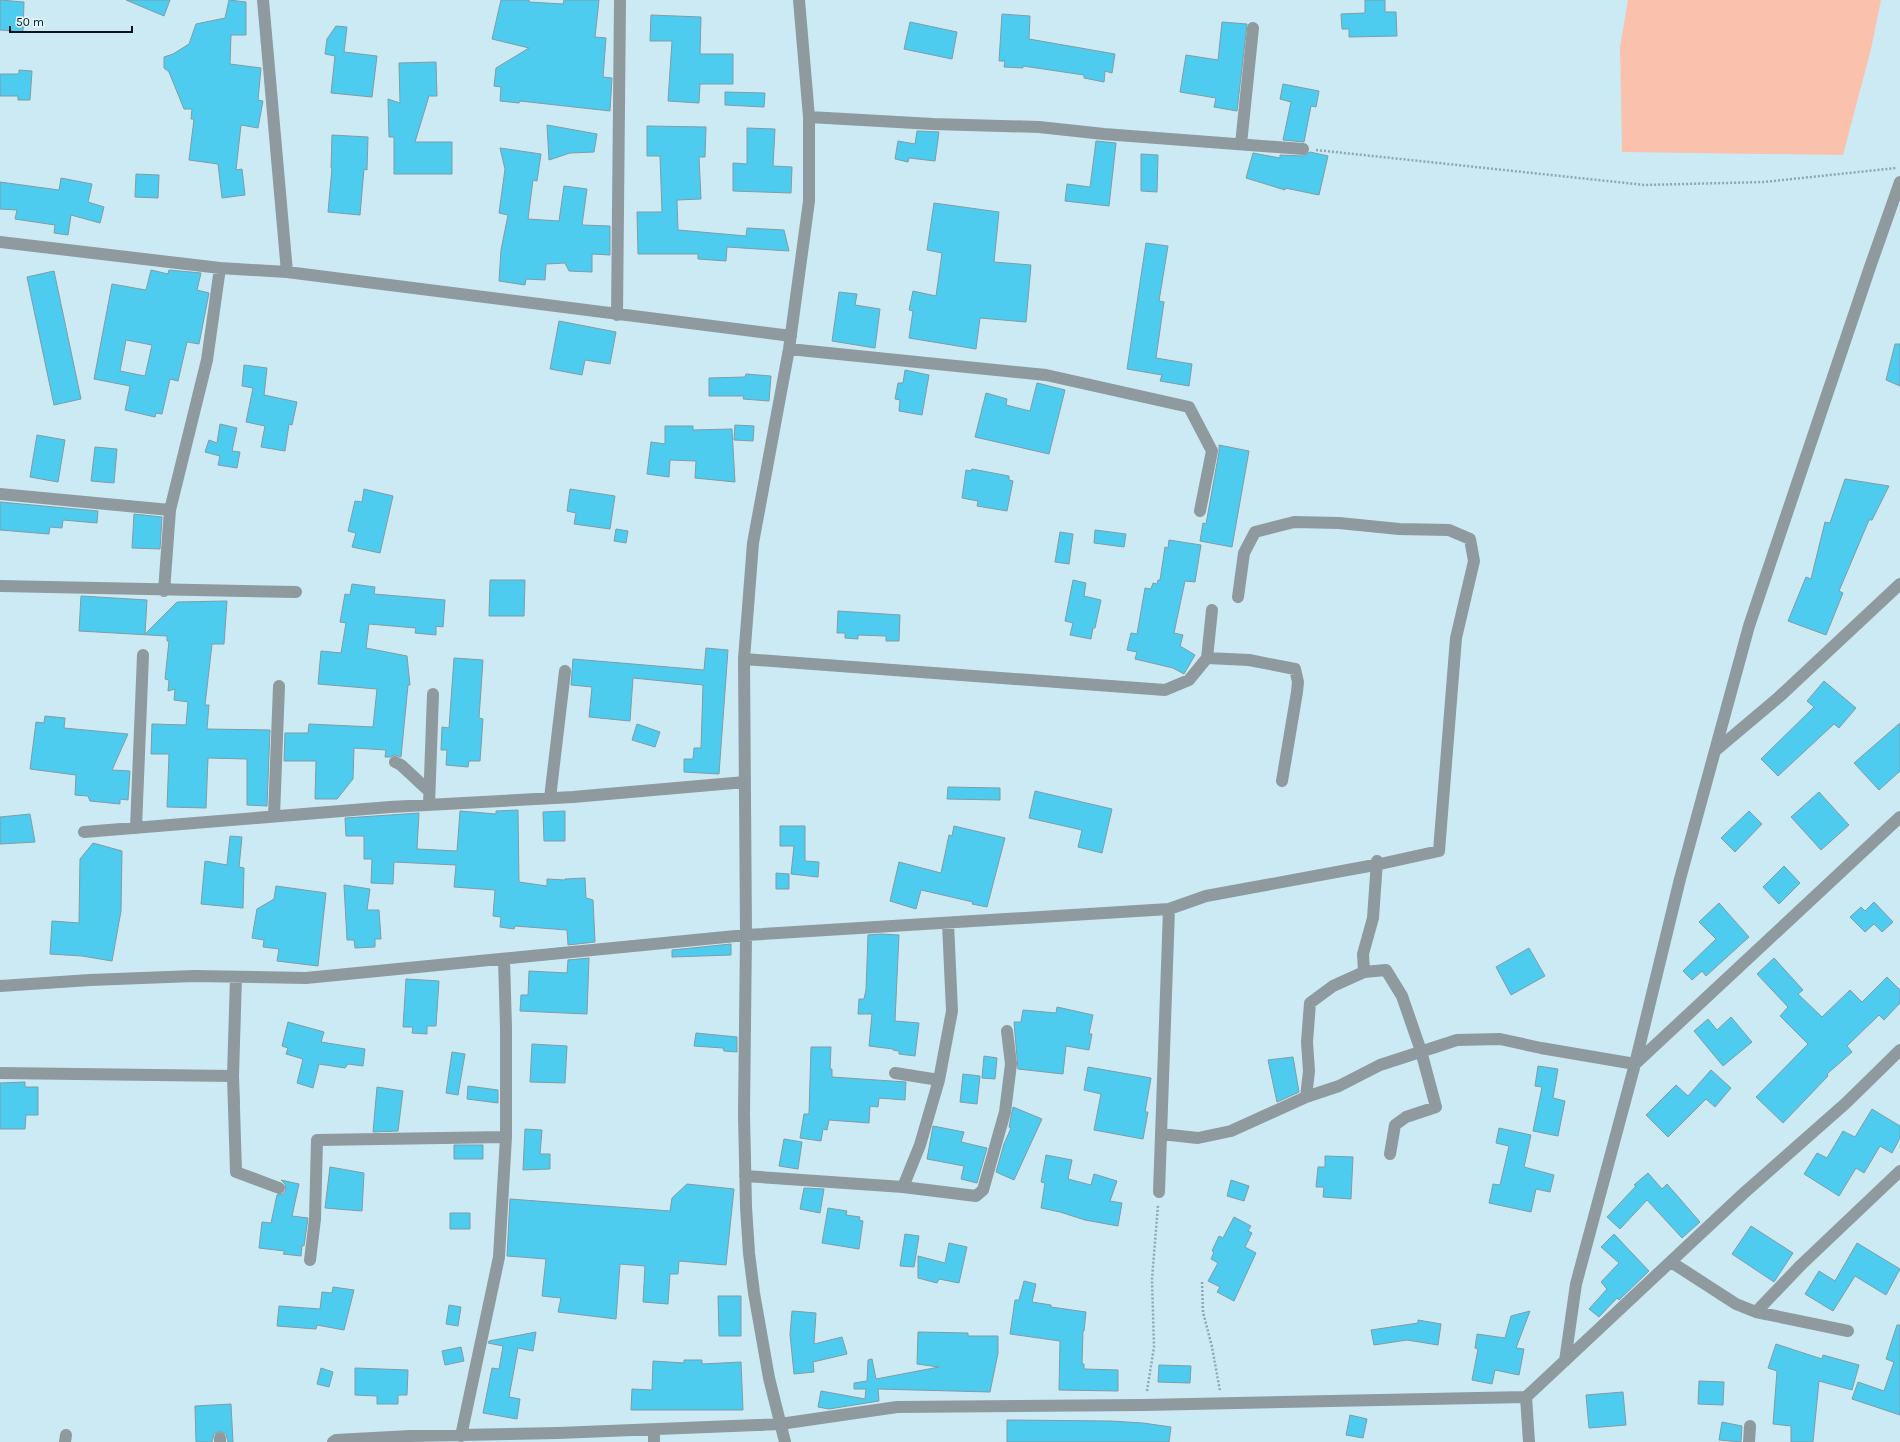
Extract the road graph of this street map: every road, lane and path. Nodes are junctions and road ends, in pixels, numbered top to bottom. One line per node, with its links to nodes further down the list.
1 (263, 0): 13 (street)
2 (620, 0): 14 (street)
3 (800, 0): 5 (street)
4 (1253, 28): 6 (street)
5 (809, 117): 6 (street); 15 (street)
6 (1240, 144): 7 (street)
7 (1303, 149): 8 (path)
8 (1900, 167)
9 (1900, 182): 10 (street)
10 (1897, 200): 32 (street)
11 (0, 242): 12 (street)
12 (220, 268): 13 (street); 18 (street)
13 (287, 272): 14 (street)
14 (617, 315): 15 (street)
15 (791, 336): 16 (street)
16 (789, 349): 19 (street); 28 (street)
17 (0, 494): 18 (street)
18 (170, 510): 22 (street)
19 (1200, 511)
20 (1900, 584): 32 (street)
21 (0, 586): 22 (street)
22 (164, 590): 23 (street)
23 (296, 592)
24 (1238, 597): 43 (street)
25 (1212, 610): 27 (street)
26 (143, 655): 41 (street)
27 (1207, 658): 28 (street); 34 (street)
28 (744, 659): 35 (street)
29 (565, 671): 37 (street)
30 (279, 686): 39 (street)
31 (433, 694): 36 (street)
32 (1715, 751): 54 (street)
33 (395, 762): 36 (street)
34 (1282, 781)
35 (745, 782): 37 (street); 46 (street)
36 (429, 791): 38 (street)
37 (550, 798): 38 (street)
38 (429, 805): 39 (street)
39 (274, 816): 41 (street)
40 (1900, 818): 54 (street)
41 (136, 828): 42 (street)
42 (84, 832)
43 (1377, 863): 44 (street); 48 (street)
44 (1169, 908): 45 (street); 61 (street)
45 (948, 923): 46 (street); 58 (street)
46 (746, 934): 47 (street); 65 (street)
47 (504, 959): 49 (street); 62 (street)
48 (1364, 972): 53 (street); 59 (street)
49 (236, 977): 50 (street); 57 (street)
50 (0, 986)
51 (1007, 1031): 66 (street)
52 (1900, 1050): 70 (street)
53 (1421, 1051): 54 (street); 59 (street); 63 (street)
54 (1635, 1064): 74 (street)
55 (0, 1073): 57 (street)
56 (895, 1073): 58 (street)
57 (233, 1076): 60 (street); 67 (street)
58 (940, 1080): 66 (street)
59 (1306, 1097): 61 (street)
60 (234, 1103)
61 (1161, 1134): 68 (street)
62 (506, 1137): 69 (street); 81 (street)
63 (1390, 1154)
64 (1900, 1171): 72 (street)
65 (745, 1176): 66 (street); 78 (street)
66 (903, 1187)
67 (279, 1188)
68 (1159, 1192): 77 (path)
69 (310, 1260)
70 (1671, 1262): 72 (street); 74 (street)
71 (1202, 1282): 76 (path)
72 (1756, 1312): 73 (street)
73 (1848, 1330)
74 (1565, 1361): 75 (street)
75 (1526, 1397): 76 (street); 86 (street)
76 (1222, 1403): 77 (street)
77 (1144, 1405): 78 (street)
78 (780, 1424): 80 (street); 85 (street)
79 (1750, 1426): 87 (street)
80 (654, 1430): 82 (street); 84 (street)
81 (461, 1436): 82 (street); 83 (street)
82 (481, 1439)
83 (333, 1442)
84 (654, 1442)
85 (785, 1442)
86 (1529, 1442)
87 (1749, 1442)

